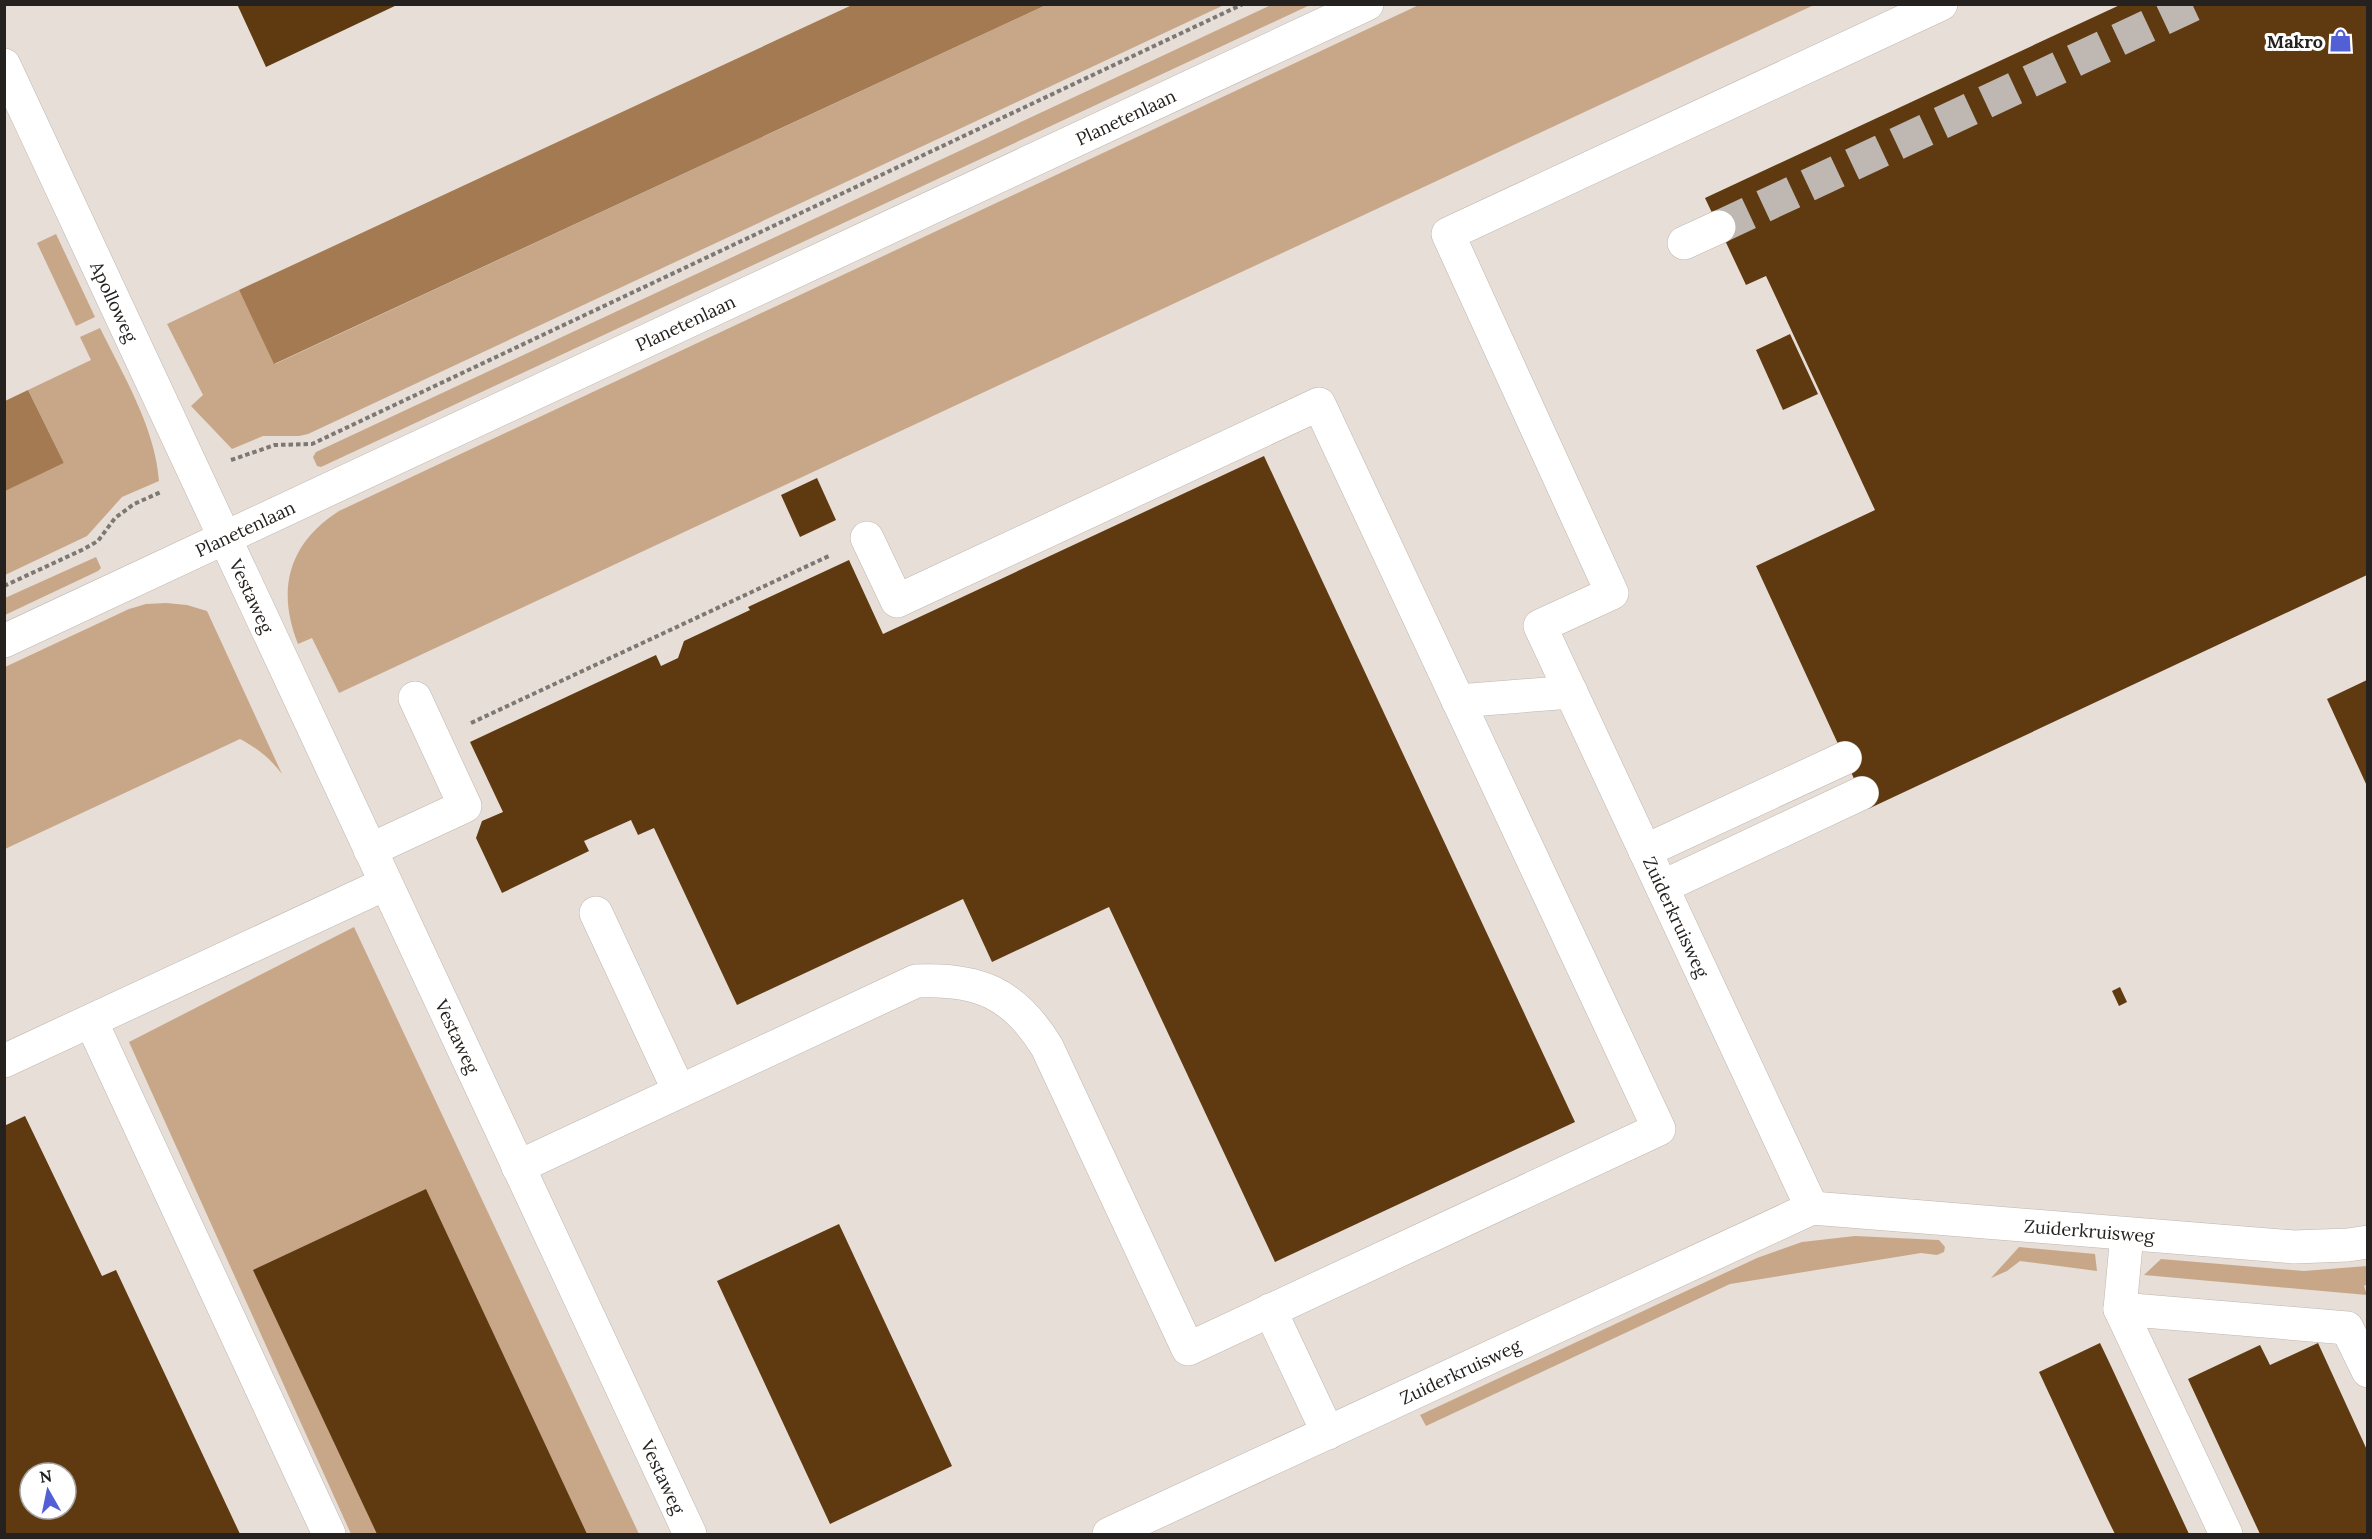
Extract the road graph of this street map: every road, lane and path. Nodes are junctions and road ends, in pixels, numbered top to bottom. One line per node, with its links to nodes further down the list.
1 (1243, 4): 7 (path)
2 (1367, 4): 8 (street, Planetenlaan)
3 (1941, 4): 13 (street, Zuiderkruisweg)
4 (4, 64): 7 (street, Apolloweg)
5 (1719, 227): 6 (street)
6 (1684, 243)
7 (197, 475): 8 (street, Apolloweg); 11 (path)
8 (224, 538): 12 (street, Planetenlaan); 19 (street, Vestaweg)
9 (867, 538): 15 (street)
10 (806, 567): 16 (path)
11 (4, 586)
12 (4, 641)
13 (1571, 692): 15 (street); 20 (street, Zuiderkruisweg)
14 (415, 698): 16 (street)
15 (1458, 701): 32 (street)
16 (434, 740): 19 (street)
17 (1845, 758): 20 (street)
18 (1862, 793): 22 (street)
19 (370, 850): 21 (street, Vestaweg)
20 (1645, 851): 22 (street, Zuiderkruisweg)
21 (385, 884): 24 (street); 27 (street, Vestaweg)
22 (1662, 887): 28 (street, Zuiderkruisweg)
23 (596, 913): 26 (street)
24 (91, 1021): 25 (street); 35 (street)
25 (4, 1061)
26 (679, 1091): 27 (street); 32 (street)
27 (518, 1167): 36 (street, Vestaweg)
28 (1812, 1208): 29 (street, Zuiderkruisweg); 34 (street, Zuiderkruisweg)
29 (2127, 1234): 30 (street, Zuiderkruisweg); 31 (street)
30 (2367, 1242)
31 (2120, 1309): 33 (street); 38 (street)
32 (1270, 1311): 34 (street)
33 (2367, 1371)
34 (1328, 1433): 37 (street, Zuiderkruisweg)
35 (329, 1534)
36 (690, 1534)
37 (1109, 1534)
38 (2226, 1534)

